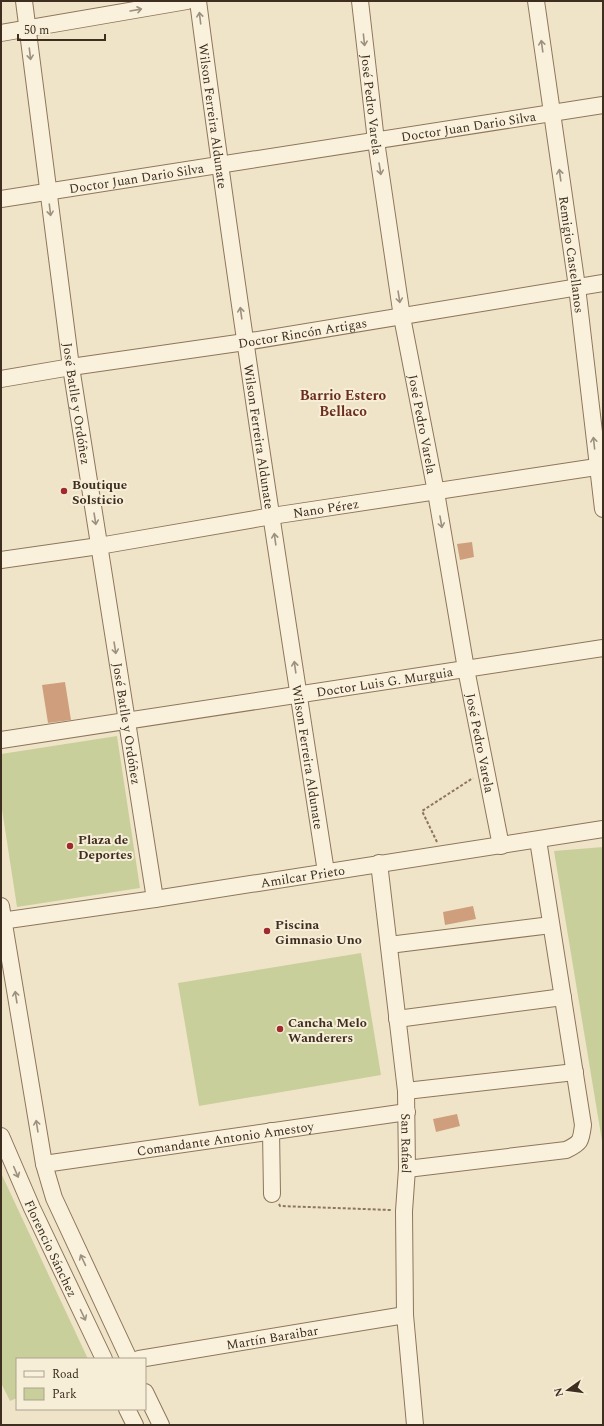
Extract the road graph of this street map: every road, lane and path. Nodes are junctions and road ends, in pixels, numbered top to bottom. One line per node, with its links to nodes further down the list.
1 (24, 1): 6 (street, José Batlle y Ordóñez)
2 (187, 1): 6 (street, one-way to 2)
3 (198, 1): 11 (street, Wilson Ferreira Aldunate, one-way to 3)
4 (360, 1): 10 (street, José Pedro Varela, one-way to 10)
5 (536, 1): 9 (street, Remigio Castellanos, one-way to 5)
6 (27, 28): 7 (street); 12 (street, José Batlle y Ordóñez, one-way to 12)
7 (1, 33)
8 (603, 105): 9 (street, Doctor Juan Dario Silva)
9 (551, 113): 10 (street, Doctor Juan Dario Silva); 15 (street, Remigio Castellanos, one-way to 9)
10 (376, 141): 11 (street, Doctor Juan Dario Silva); 16 (street, José Pedro Varela, one-way to 16)
11 (220, 166): 12 (street, Doctor Juan Dario Silva); 17 (street, Wilson Ferreira Aldunate, one-way to 11)
12 (48, 192): 13 (street, Doctor Juan Dario Silva); 18 (street, José Batlle y Ordóñez, one-way to 18)
13 (1, 199)
14 (603, 283): 15 (street, Doctor Rincón Artigas)
15 (577, 287): 16 (street, Doctor Rincón Artigas); 20 (street, Remigio Castellanos, one-way to 15)
16 (402, 317): 17 (street, Doctor Rincón Artigas); 21 (street, José Pedro Varela)
17 (246, 342): 18 (street, Doctor Rincón Artigas); 23 (street, Wilson Ferreira Aldunate)
18 (71, 367): 19 (street, Doctor Rincón Artigas); 24 (street, José Batlle y Ordóñez, one-way to 24)
19 (1, 379)
20 (600, 466): 21 (street, Nano Pérez); 22 (street, Remigio Castellanos)
21 (436, 492): 23 (street, Nano Pérez); 27 (street, José Pedro Varela, one-way to 27)
22 (603, 509)
23 (272, 516): 24 (street, Nano Pérez); 28 (street, Wilson Ferreira Aldunate, one-way to 23)
24 (99, 546): 25 (street, Nano Pérez); 29 (street, José Batlle y Ordóñez, one-way to 29)
25 (1, 560)
26 (603, 648): 27 (street, Doctor Luis G. Murguia)
27 (466, 668): 28 (street, Doctor Luis G. Murguia); 31 (street, José Pedro Varela)
28 (299, 695): 29 (street, Doctor Luis G. Murguia); 37 (street, Wilson Ferreira Aldunate)
29 (126, 722): 30 (street, Doctor Luis G. Murguia); 38 (street, José Batlle y Ordóñez)
30 (1, 740)
31 (486, 770): 34 (street, José Pedro Varela); 35 (path)
32 (603, 829): 33 (street, Amilcar Prieto)
33 (538, 840): 34 (street, Amilcar Prieto); 40 (street)
34 (501, 846): 35 (street, Amilcar Prieto)
35 (442, 854): 36 (street, Amilcar Prieto)
36 (379, 863): 37 (street, Amilcar Prieto); 41 (street, San Rafael)
37 (326, 872): 38 (street, Amilcar Prieto)
38 (155, 899): 39 (street, Amilcar Prieto)
39 (2, 916): 49 (street, Florencio Sánchez, one-way to 39)
40 (551, 925): 41 (street); 42 (street)
41 (389, 945): 43 (street, San Rafael)
42 (563, 997): 43 (street); 44 (street)
43 (397, 1020): 45 (street, San Rafael)
44 (575, 1072): 45 (street); 50 (street)
45 (406, 1091): 46 (street, San Rafael)
46 (407, 1112): 47 (street, Comandante Antonio Amestoy); 50 (street, San Rafael)
47 (271, 1132): 49 (street, Comandante Antonio Amestoy); 51 (street)
48 (1, 1136): 53 (street, Florencio Sánchez, one-way to 53)
49 (44, 1164): 52 (street, Florencio Sánchez)
50 (407, 1169): 54 (street, San Rafael)
51 (272, 1194): 54 (path)
52 (54, 1198): 53 (street); 57 (street, Florencio Sánchez, one-way to 52)
53 (32, 1208): 56 (street, Florencio Sánchez, one-way to 56)
54 (404, 1211): 55 (street, San Rafael)
55 (405, 1315): 58 (street, Martín Baraibar); 63 (street, San Rafael)
56 (104, 1358)
57 (129, 1358)
58 (145, 1358)
59 (146, 1394): 62 (street)
60 (128, 1410): 61 (street)
61 (135, 1425)
62 (161, 1425)
63 (415, 1425)

